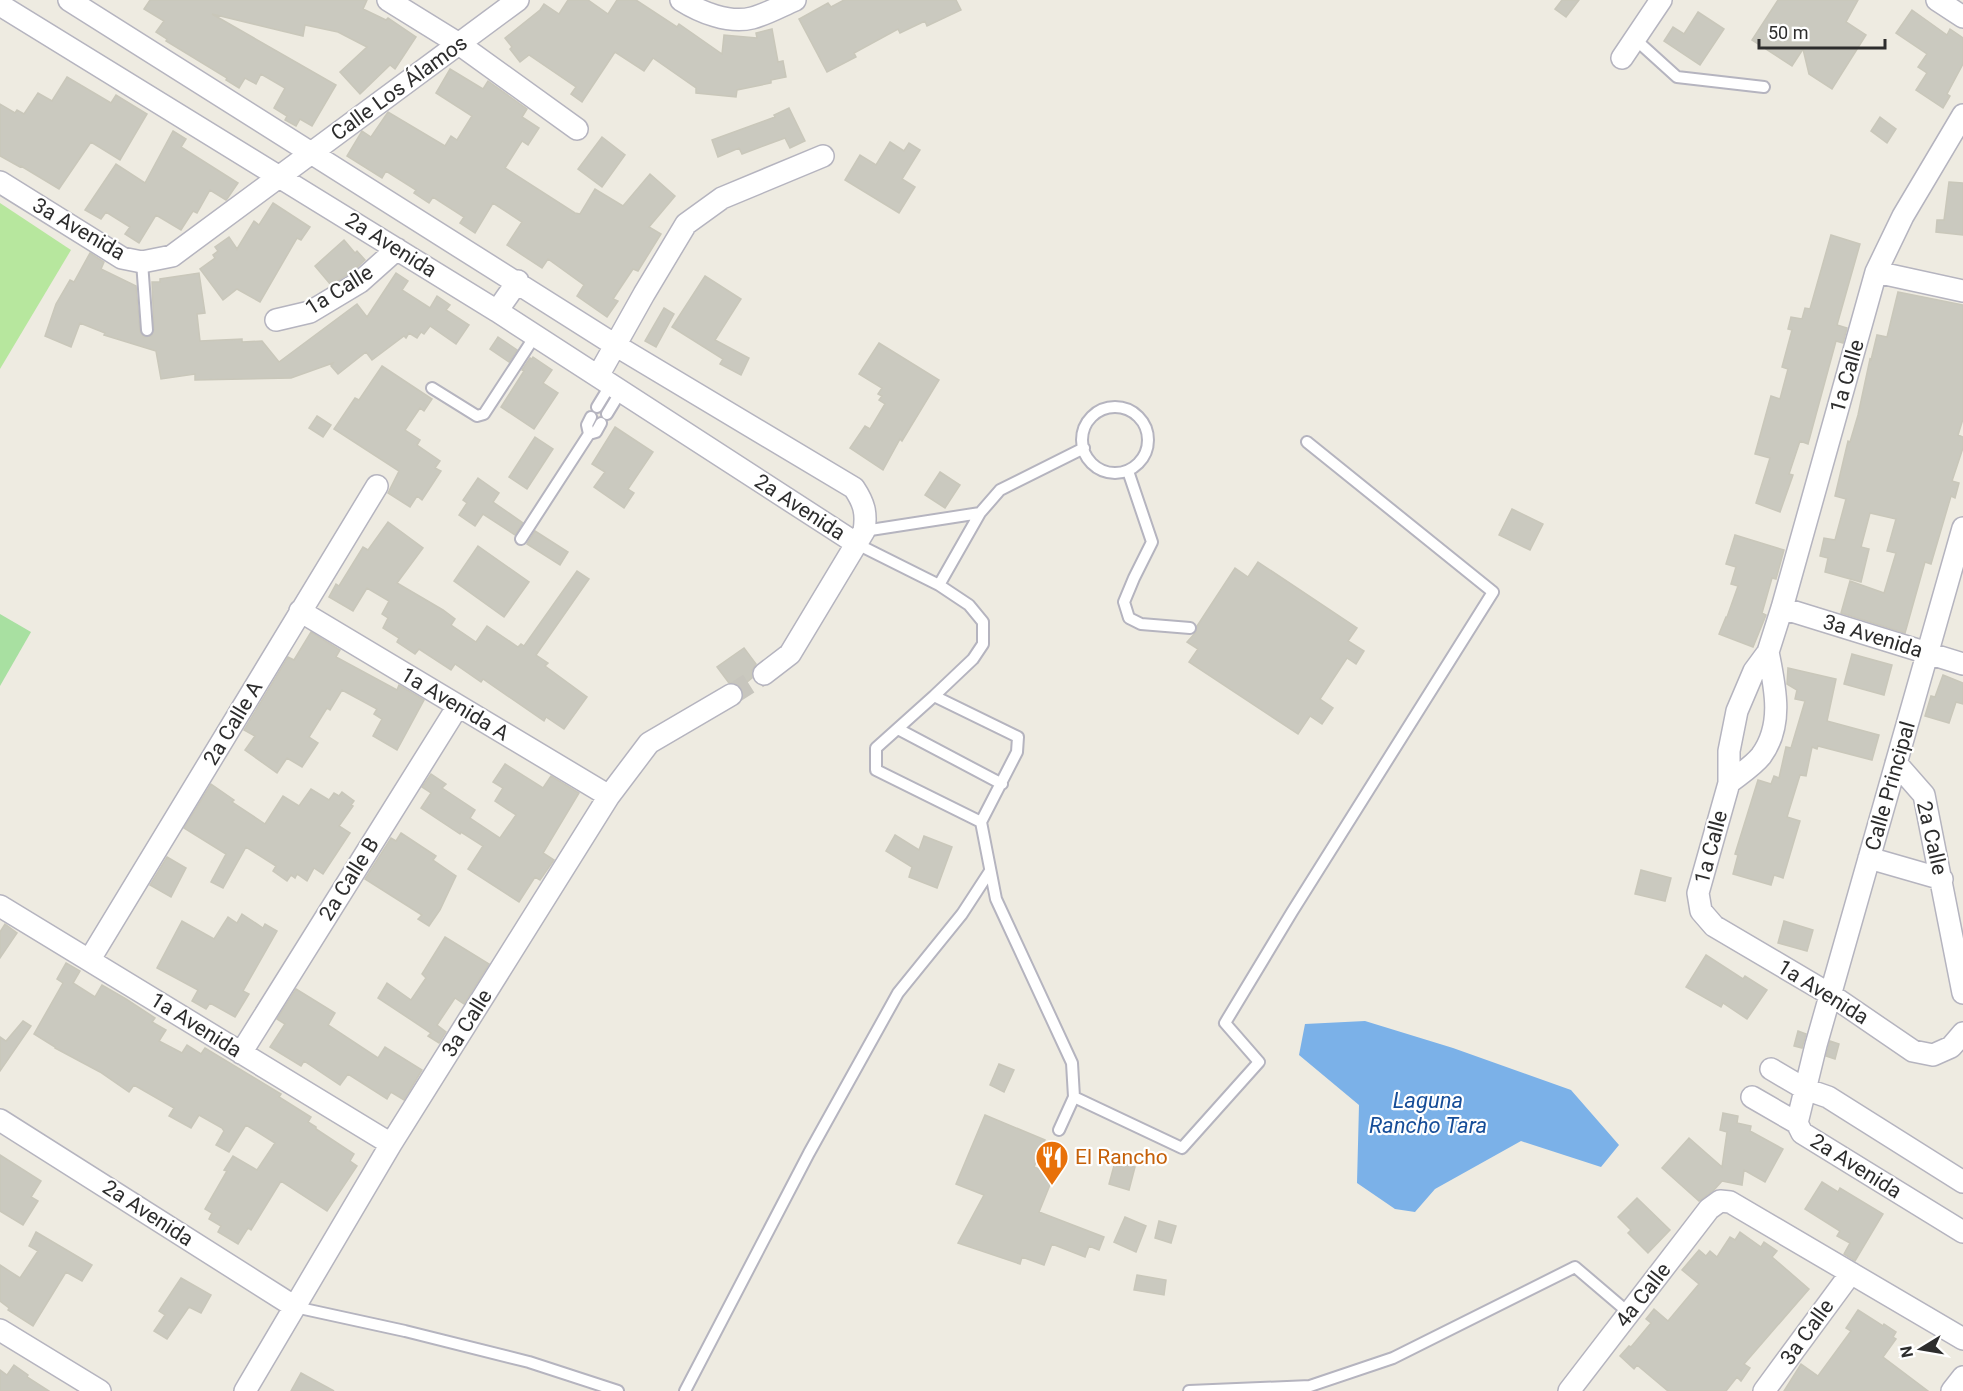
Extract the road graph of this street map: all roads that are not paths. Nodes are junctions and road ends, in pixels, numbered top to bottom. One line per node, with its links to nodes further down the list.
1 (69, 0): 17 (street, 2a Avenida)
2 (388, 0): 11 (street)
3 (518, 0): 11 (street, Calle Los Álamos)
4 (681, 0): 5 (street)
5 (795, 0)
6 (1661, 0): 10 (street)
7 (1937, 0): 9 (street)
8 (0, 5): 19 (street, 2a Avenida)
9 (1963, 17)
10 (1635, 39): 12 (street); 13 (lane)
11 (459, 44): 15 (street); 17 (street, Calle Los Álamos)
12 (1622, 58)
13 (1764, 87)
14 (1963, 115): 16 (street, 1a Calle)
15 (577, 129)
16 (1956, 139): 23 (street, 1a Calle)
17 (310, 153): 19 (street, Calle Los Álamos); 24 (street, 2a Avenida)
18 (823, 156): 30 (street)
19 (280, 177): 21 (street, 2a Avenida); 22 (street, 3a Avenida)
20 (0, 182): 22 (street, 3a Avenida)
21 (397, 249): 26 (street, 2a Avenida); 27 (street, 1a Calle)
22 (142, 262): 28 (lane)
23 (1876, 272): 25 (street); 42 (street, 1a Calle)
24 (518, 281): 26 (street); 30 (street, 2a Avenida)
25 (1963, 291)
26 (497, 311): 29 (street, 2a Avenida)
27 (276, 320)
28 (147, 330)
29 (535, 336): 31 (street, 2a Avenida); 32 (lane)
30 (615, 345): 31 (street); 39 (street, 2a Avenida)
31 (610, 384): 39 (street, 2a Avenida); 40 (lane)
32 (432, 388)
33 (1307, 442): 71 (lane)
34 (1084, 448): 35 (lane); 35 (lane); 37 (lane)
35 (1128, 471): 44 (lane)
36 (377, 486): 43 (street, 2a Calle A)
37 (980, 513): 39 (lane); 41 (lane)
38 (1963, 528): 46 (street, Calle Principal)
39 (860, 537): 41 (lane); 48 (street)
40 (521, 539)
41 (939, 585): 50 (lane)
42 (1782, 608): 45 (street, 1a Calle); 46 (street, 3a Avenida)
43 (300, 611): 51 (street, 1a Avenida A); 63 (street, 2a Calle A)
44 (1190, 628)
45 (1768, 652): 54 (street, 1a Calle); 54 (street, 1a Calle)
46 (1928, 652): 47 (street, 3a Avenida); 53 (street, Calle Principal)
47 (1963, 664)
48 (764, 674)
49 (731, 695): 56 (street, 3a Calle)
50 (934, 696): 52 (lane); 55 (lane)
51 (458, 706): 56 (street, 1a Avenida A); 67 (street, 2a Calle B)
52 (898, 729): 55 (lane); 57 (lane)
53 (1896, 763): 58 (street, Calle Principal); 60 (street, 2a Calle)
54 (1729, 783): 62 (street, 1a Calle)
55 (1002, 784): 57 (lane)
56 (609, 796): 77 (street, 3a Calle)
57 (981, 822): 59 (lane)
58 (1869, 858): 60 (street); 65 (street, Calle Principal)
59 (990, 871): 71 (lane); 89 (lane)
60 (1942, 879): 64 (street, 2a Calle)
61 (0, 906): 63 (street, 1a Avenida)
62 (1701, 911): 65 (street, 1a Avenida)
63 (90, 959): 67 (street, 1a Avenida)
64 (1963, 993)
65 (1831, 995): 66 (street, 1a Avenida); 68 (street, Calle Principal)
66 (1957, 1040)
67 (241, 1053): 77 (street, 1a Avenida)
68 (1811, 1067): 70 (street, Calle Principal); 73 (street)
69 (1771, 1069): 70 (street, 2a Avenida)
70 (1805, 1089): 73 (street, 2a Avenida); 75 (street, Calle Principal)
71 (1074, 1097): 76 (lane)
72 (1752, 1097): 75 (street, 2a Avenida)
73 (1828, 1097): 78 (street, 2a Avenida)
74 (0, 1120): 81 (street, 2a Avenida)
75 (1797, 1123): 79 (street, 2a Avenida)
76 (1059, 1130)
77 (392, 1144): 81 (street, 3a Calle)
78 (1963, 1182)
79 (1963, 1232)
80 (1851, 1273): 82 (street, 4a Calle); 84 (street); 92 (street, 3a Calle)
81 (295, 1307): 87 (street, 3a Calle); 88 (lane)
82 (1629, 1313): 90 (lane); 91 (street, 4a Calle)
83 (0, 1330): 86 (street)
84 (1963, 1339)
85 (1963, 1377): 93 (street)
86 (100, 1391)
87 (245, 1391)
88 (618, 1391)
89 (685, 1391)
90 (1189, 1391)
91 (1569, 1391)
92 (1764, 1391)
93 (1952, 1391)

